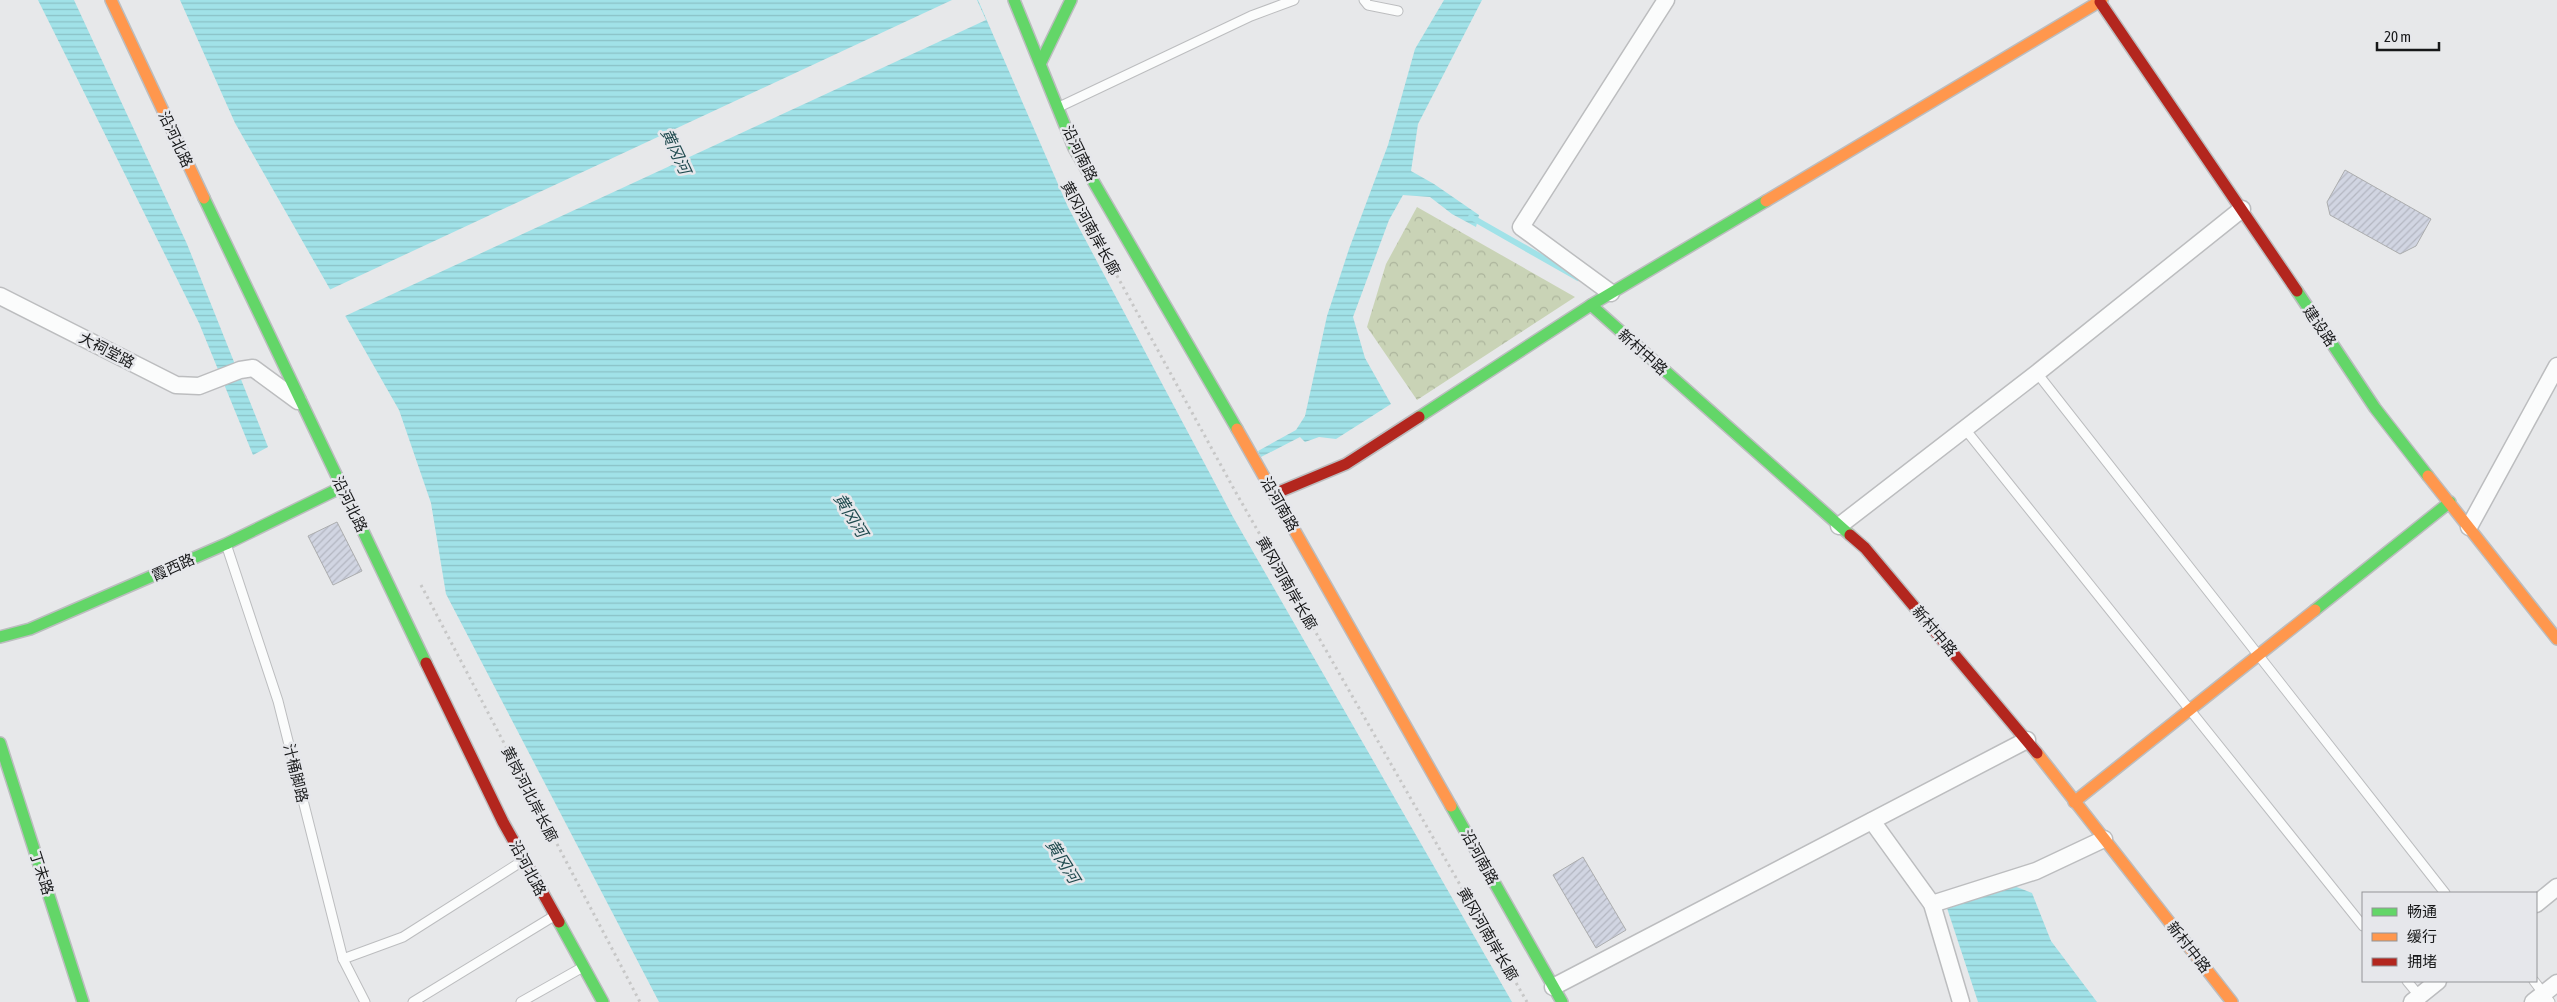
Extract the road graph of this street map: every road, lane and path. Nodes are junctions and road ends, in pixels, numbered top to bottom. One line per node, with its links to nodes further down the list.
1 (111, 0): 18 (street, 沿河北路)
2 (1014, 0): 9 (street, 沿河南路)
3 (1071, 0): 9 (street)
4 (1294, 0): 10 (lane)
5 (1364, 0): 8 (lane)
6 (1666, 0): 13 (street)
7 (2101, 1): 12 (street, 建设路); 13 (street)
8 (1398, 11)
9 (1041, 62): 10 (street, 沿河南路)
10 (1058, 107): 21 (street, 沿河南路)
11 (1068, 186): 57 (path, 黄冈河南岸长廊)
12 (2242, 209): 17 (street); 22 (street, 建设路)
13 (1611, 293): 15 (street)
14 (0, 296): 18 (street, 大祠堂路)
15 (1590, 305): 21 (street); 23 (street, 新村中路)
16 (2557, 366): 24 (street)
17 (2037, 373): 19 (street); 29 (lane)
18 (301, 404): 20 (street, 沿河北路)
19 (1965, 429): 23 (street); 30 (lane)
20 (342, 487): 25 (street, 霞西路); 36 (street, 沿河北路)
21 (1274, 494): 48 (street, 沿河南路)
22 (2450, 502): 24 (street, 建设路); 29 (street)
23 (1839, 526): 31 (street, 新村中路)
24 (2469, 527): 28 (street, 建设路)
25 (226, 544): 27 (street, 霞西路); 43 (lane, 汁桶脚路)
26 (422, 585): 56 (path, 黄岗河北岸长廊)
27 (0, 637)
28 (2557, 638)
29 (2258, 655): 30 (street); 38 (lane)
30 (2189, 708): 33 (street); 42 (lane)
31 (2026, 740): 33 (street, 新村中路); 34 (street)
32 (0, 743): 51 (street, 丁未路)
33 (2074, 802): 35 (street, 新村中路)
34 (1872, 821): 40 (street); 48 (street)
35 (2104, 840): 40 (street); 60 (street, 新村中路)
36 (524, 860): 41 (street, 沿河北路); 43 (lane)
37 (2557, 887): 39 (street)
38 (2444, 892)
39 (2537, 903)
40 (1932, 904): 59 (street)
41 (554, 916): 44 (street, 沿河北路); 53 (lane)
42 (2362, 925)
43 (343, 959): 52 (lane, 汁桶脚路)
44 (583, 967): 54 (lane); 55 (street, 沿河北路)
45 (2408, 982): 50 (lane)
46 (2437, 982): 50 (street)
47 (2557, 983): 49 (street)
48 (1553, 986): 58 (street, 沿河南路)
49 (2540, 995)
50 (2419, 1000)
51 (83, 1002)
52 (365, 1002)
53 (413, 1002)
54 (521, 1002)
55 (602, 1002)
56 (640, 1002)
57 (1527, 1002)
58 (1562, 1002)
59 (1961, 1002)
60 (2232, 1002)

